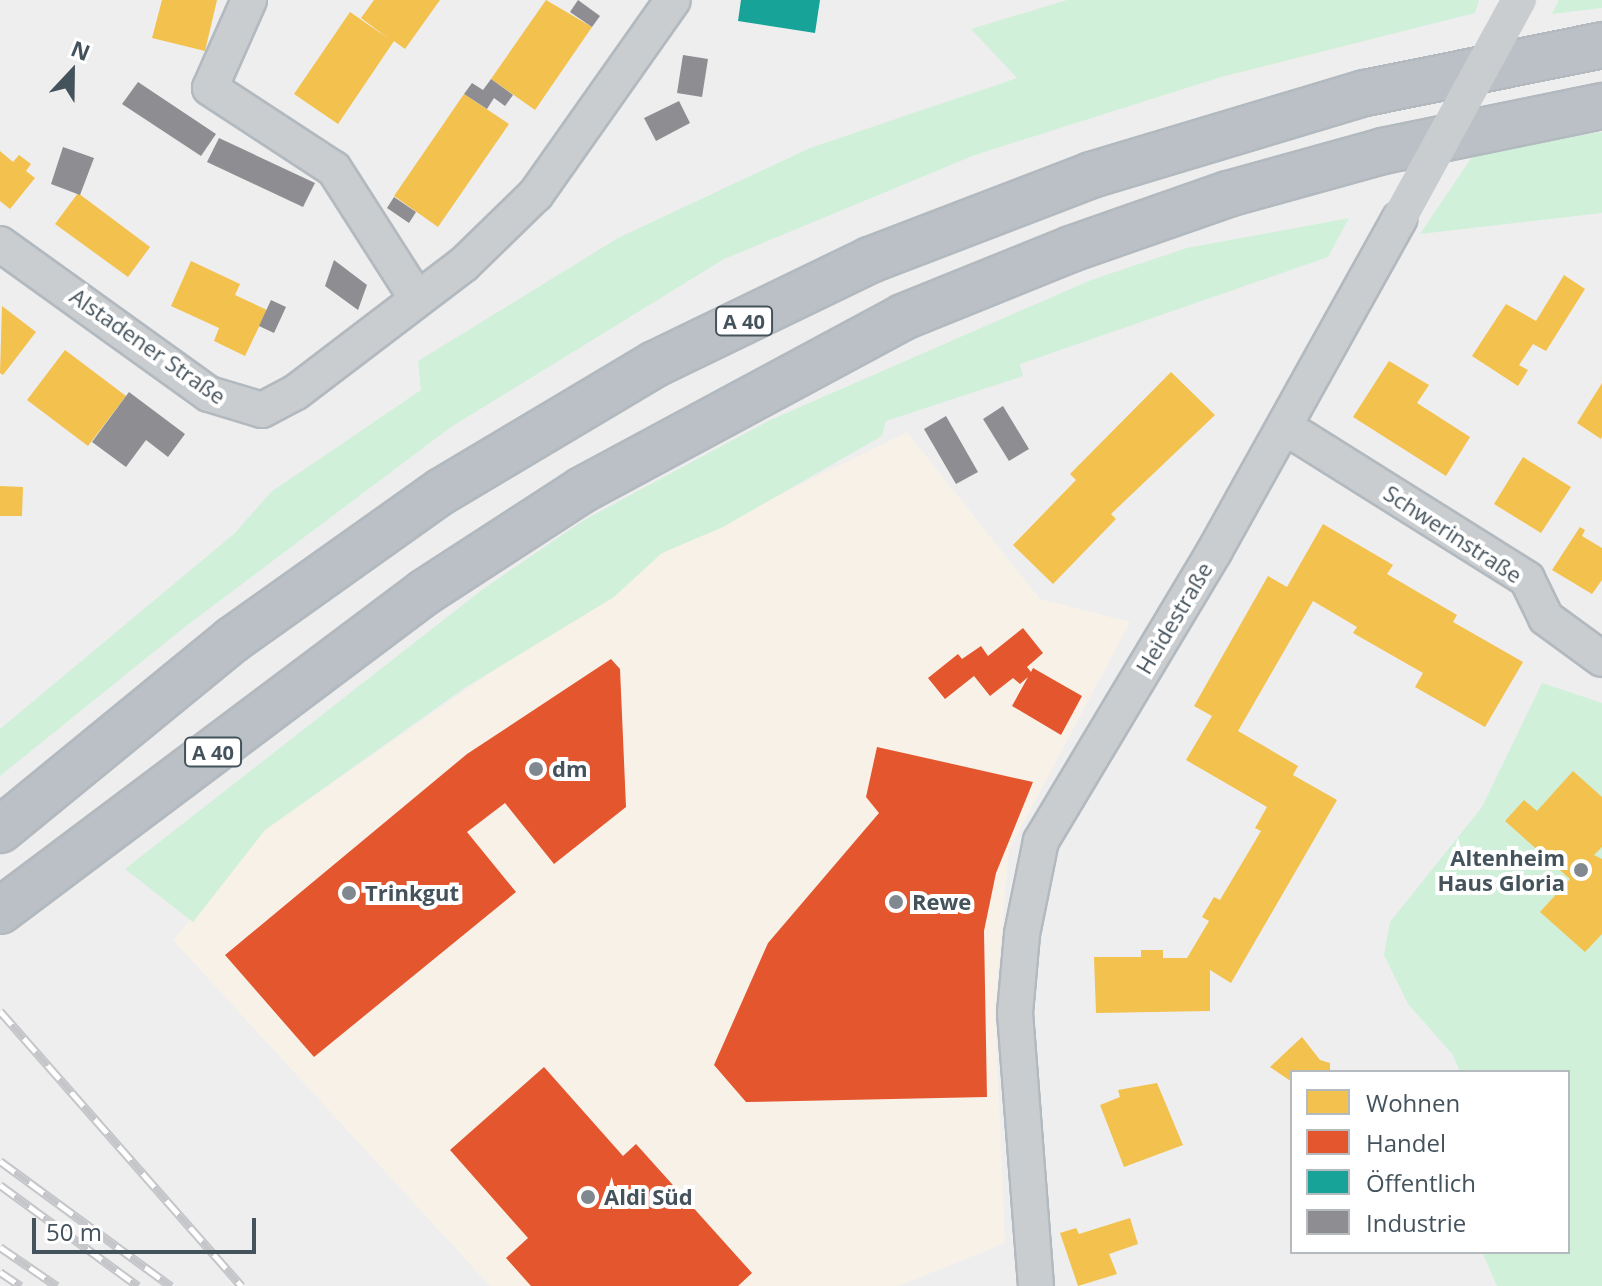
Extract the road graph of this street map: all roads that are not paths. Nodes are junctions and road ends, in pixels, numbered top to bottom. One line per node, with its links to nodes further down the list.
1 (249, 0): 7 (street)
2 (673, 0): 7 (street, Alstadener Straße)
3 (1519, 0): 8 (street, Heidestraße, bridge)
4 (1602, 45): 10 (highway, A 40)
5 (1602, 106): 11 (highway, A 40)
6 (0, 244): 7 (street, Alstadener Straße)
7 (417, 299)
8 (1285, 427): 9 (street, Schwerinstraße); 12 (street, Heidestraße)
9 (1602, 659)
10 (0, 830)
11 (0, 911)
12 (1036, 1286)

